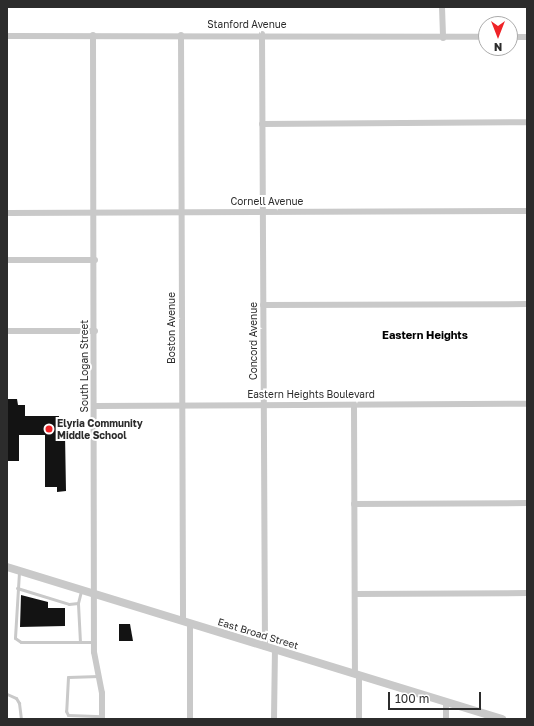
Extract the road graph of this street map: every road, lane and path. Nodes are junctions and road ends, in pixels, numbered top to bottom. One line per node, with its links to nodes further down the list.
1 (442, 7): 6 (street)
2 (262, 34): 4 (street, Stanford Avenue); 6 (street, Stanford Avenue); 9 (street, Concord Avenue)
3 (93, 35): 4 (street, Stanford Avenue); 5 (street, Stanford Avenue); 13 (street, South Logan Street)
4 (181, 35): 14 (street, Boston Avenue)
5 (7, 36)
6 (443, 38): 7 (street, Stanford Avenue)
7 (478, 38)
8 (527, 122): 9 (street)
9 (262, 124): 11 (street, Concord Avenue)
10 (527, 211): 11 (street, Cornell Avenue)
11 (263, 212): 14 (street, Cornell Avenue); 18 (street, Concord Avenue)
12 (7, 213): 13 (street, Cornell Avenue)
13 (94, 213): 14 (street, Cornell Avenue); 16 (street, South Logan Street)
14 (182, 213): 25 (street, Boston Avenue)
15 (7, 260): 16 (street)
16 (94, 260): 20 (street, South Logan Street)
17 (527, 304): 18 (street)
18 (263, 305): 22 (street, Concord Avenue)
19 (7, 331): 20 (street)
20 (95, 331): 24 (street, South Logan Street)
21 (527, 404): 23 (street, Eastern Heights Boulevard)
22 (264, 405): 23 (street, Eastern Heights Boulevard); 25 (street, Eastern Heights Boulevard); 39 (street, Concord Avenue)
23 (354, 405): 27 (street)
24 (95, 406): 25 (street, Eastern Heights Boulevard); 34 (street, South Logan Street)
25 (182, 406): 36 (street, Boston Avenue)
26 (527, 503): 27 (street)
27 (354, 504): 33 (street)
28 (7, 567): 29 (street, East Broad Street)
29 (19, 571): 30 (lane); 31 (street, East Broad Street)
30 (17, 588): 35 (lane); 37 (lane)
31 (81, 591): 34 (street, East Broad Street); 35 (lane)
32 (527, 593): 33 (street)
33 (355, 594): 41 (street)
34 (95, 595): 36 (street, East Broad Street); 38 (street, South Logan Street)
35 (78, 603): 37 (lane)
36 (187, 622): 39 (street, East Broad Street); 47 (street, Boston Avenue)
37 (80, 642): 38 (lane)
38 (94, 642): 42 (street, South Logan Street)
39 (265, 647): 40 (street, East Broad Street)
40 (275, 650): 41 (street, East Broad Street); 48 (street)
41 (357, 675): 44 (street, East Broad Street); 49 (street)
42 (99, 676): 45 (street, South Logan Street); 45 (lane)
43 (7, 694): 46 (lane)
44 (446, 702): 50 (street); 51 (street, East Broad Street)
45 (102, 717)
46 (21, 719)
47 (190, 719)
48 (274, 719)
49 (359, 719)
50 (446, 719)
51 (502, 719)

